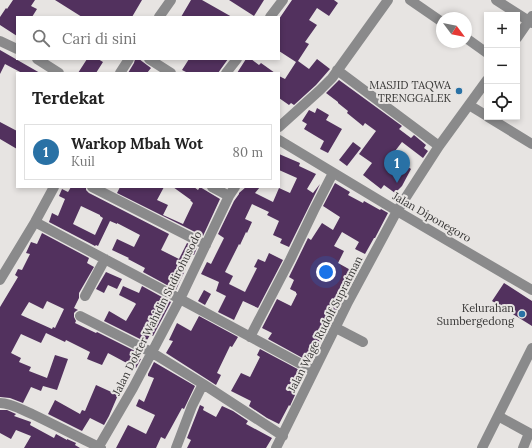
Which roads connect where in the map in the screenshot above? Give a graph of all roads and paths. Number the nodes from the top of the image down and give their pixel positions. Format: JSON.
{"nodes":[{"id":1,"x":171,"y":0,"type":"edge"},
{"id":2,"x":283,"y":0,"type":"edge"},
{"id":3,"x":388,"y":0,"type":"edge"},
{"id":4,"x":410,"y":0,"type":"edge"},
{"id":5,"x":496,"y":0,"type":"edge"},
{"id":6,"x":160,"y":16,"type":"edge"},
{"id":7,"x":271,"y":16,"type":"edge"},
{"id":8,"x":436,"y":18,"type":"edge"},
{"id":9,"x":531,"y":20,"type":"edge"},
{"id":10,"x":520,"y":34,"type":"edge"},
{"id":11,"x":0,"y":41,"type":"edge"},
{"id":12,"x":472,"y":42,"type":"edge"},
{"id":13,"x":16,"y":49,"type":"edge"},
{"id":14,"x":484,"y":51,"type":"edge"},
{"id":15,"x":39,"y":60,"type":"edge"},
{"id":16,"x":128,"y":60,"type":"edge"},
{"id":17,"x":151,"y":60,"type":"edge"},
{"id":18,"x":236,"y":60,"type":"edge"},
{"id":19,"x":57,"y":72,"type":"edge"},
{"id":20,"x":121,"y":72,"type":"edge"},
{"id":21,"x":169,"y":72,"type":"edge"},
{"id":22,"x":227,"y":72,"type":"edge"},
{"id":23,"x":340,"y":72,"type":"junction"},
{"id":24,"x":484,"y":84,"type":"edge"},
{"id":25,"x":469,"y":105,"type":"junction"},
{"id":26,"x":484,"y":115,"type":"edge"},
{"id":27,"x":492,"y":120,"type":"edge"},
{"id":28,"x":280,"y":126,"type":"edge"},
{"id":29,"x":280,"y":135,"type":"edge"},
{"id":30,"x":280,"y":141,"type":"edge"},
{"id":31,"x":532,"y":144,"type":"edge"},
{"id":32,"x":439,"y":146,"type":"junction"},
{"id":33,"x":333,"y":173,"type":"junction"},
{"id":34,"x":53,"y":188,"type":"edge"},
{"id":35,"x":94,"y":188,"type":"edge"},
{"id":36,"x":217,"y":188,"type":"edge"},
{"id":37,"x":232,"y":191,"type":"edge"},
{"id":38,"x":397,"y":211,"type":"junction"},
{"id":39,"x":35,"y":222,"type":"junction"},
{"id":40,"x":206,"y":245,"type":"junction"},
{"id":41,"x":105,"y":259,"type":"junction"},
{"id":42,"x":0,"y":280,"type":"edge"},
{"id":43,"x":532,"y":290,"type":"edge"},
{"id":44,"x":85,"y":296,"type":"dead end"},
{"id":45,"x":180,"y":299,"type":"junction"},
{"id":46,"x":80,"y":316,"type":"dead end"},
{"id":47,"x":336,"y":328,"type":"junction"},
{"id":48,"x":250,"y":337,"type":"junction"},
{"id":49,"x":363,"y":342,"type":"dead end"},
{"id":50,"x":532,"y":348,"type":"edge"},
{"id":51,"x":151,"y":352,"type":"junction"},
{"id":52,"x":314,"y":371,"type":"junction"},
{"id":53,"x":203,"y":384,"type":"junction"},
{"id":54,"x":0,"y":403,"type":"edge"},
{"id":55,"x":498,"y":416,"type":"junction"},
{"id":56,"x":531,"y":434,"type":"edge"},
{"id":57,"x":283,"y":436,"type":"junction"},
{"id":58,"x":99,"y":448,"type":"edge"},
{"id":59,"x":176,"y":448,"type":"edge"},
{"id":60,"x":276,"y":448,"type":"edge"},
{"id":61,"x":482,"y":448,"type":"edge"},
{"id":62,"x":523,"y":448,"type":"edge"}],
"edges":[{"from":1,"to":6,"type":"street"},
{"from":2,"to":7,"type":"street"},
{"from":3,"to":23,"type":"street"},
{"from":4,"to":8,"type":"street"},
{"from":5,"to":9,"type":"street"},
{"from":9,"to":10,"type":"street"},
{"from":11,"to":13,"type":"street"},
{"from":12,"to":14,"type":"street"},
{"from":15,"to":19,"type":"street"},
{"from":16,"to":20,"type":"street"},
{"from":17,"to":21,"type":"street"},
{"from":18,"to":22,"type":"street"},
{"from":23,"to":28,"type":"street"},
{"from":23,"to":29,"type":"street"},
{"from":23,"to":32,"type":"street"},
{"from":24,"to":25,"type":"street","name":"Jalan Wage Rudolf Supratman"},
{"from":25,"to":26,"type":"street"},
{"from":25,"to":32,"type":"street","name":"Jalan Wage Rudolf Supratman"},
{"from":27,"to":31,"type":"street"},
{"from":30,"to":33,"type":"street","name":"Jalan Diponegoro"},
{"from":32,"to":38,"type":"street","name":"Jalan Wage Rudolf Supratman"},
{"from":33,"to":38,"type":"street","name":"Jalan Diponegoro"},
{"from":33,"to":48,"type":"street"},
{"from":34,"to":39,"type":"street"},
{"from":35,"to":40,"type":"street"},
{"from":36,"to":37,"type":"street"},
{"from":37,"to":40,"type":"street","name":"Jalan Dokter Wahidin Sudirohusodo"},
{"from":38,"to":43,"type":"street","name":"Jalan Diponegoro"},
{"from":38,"to":47,"type":"street","name":"Jalan Wage Rudolf Supratman"},
{"from":39,"to":41,"type":"street"},
{"from":39,"to":42,"type":"street"},
{"from":40,"to":45,"type":"street","name":"Jalan Dokter Wahidin Sudirohusodo"},
{"from":41,"to":44,"type":"street"},
{"from":41,"to":45,"type":"street"},
{"from":45,"to":48,"type":"street"},
{"from":45,"to":51,"type":"street","name":"Jalan Dokter Wahidin Sudirohusodo"},
{"from":46,"to":51,"type":"street"},
{"from":47,"to":49,"type":"street"},
{"from":47,"to":52,"type":"street","name":"Jalan Wage Rudolf Supratman"},
{"from":48,"to":52,"type":"street"},
{"from":50,"to":55,"type":"street"},
{"from":51,"to":53,"type":"street"},
{"from":51,"to":58,"type":"street","name":"Jalan Dokter Wahidin Sudirohusodo"},
{"from":52,"to":57,"type":"street","name":"Jalan Wage Rudolf Supratman"},
{"from":53,"to":57,"type":"street"},
{"from":53,"to":59,"type":"street"},
{"from":54,"to":58,"type":"street"},
{"from":55,"to":56,"type":"street"},
{"from":55,"to":61,"type":"street"},
{"from":56,"to":62,"type":"street"},
{"from":57,"to":60,"type":"street","name":"Jalan Wage Rudolf Supratman"}]}
